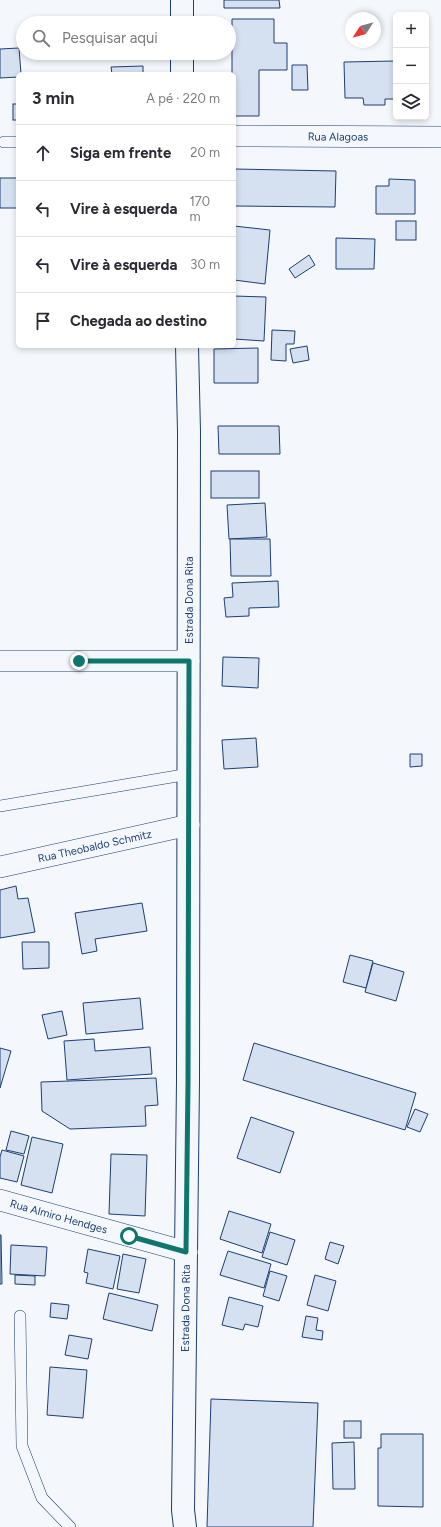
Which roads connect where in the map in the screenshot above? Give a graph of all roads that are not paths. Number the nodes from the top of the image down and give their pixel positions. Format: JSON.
{"nodes":[{"id":1,"x":182,"y":0,"type":"edge"},
{"id":2,"x":182,"y":16,"type":"edge"},
{"id":3,"x":182,"y":60,"type":"edge"},
{"id":4,"x":182,"y":72,"type":"edge"},
{"id":5,"x":236,"y":136,"type":"edge"},
{"id":6,"x":441,"y":137,"type":"edge"},
{"id":7,"x":4,"y":142,"type":"dead end"},
{"id":8,"x":16,"y":142,"type":"edge"},
{"id":9,"x":187,"y":348,"type":"edge"},
{"id":10,"x":0,"y":661,"type":"edge"},
{"id":11,"x":189,"y":661,"type":"junction"},
{"id":12,"x":189,"y":774,"type":"junction"},
{"id":13,"x":0,"y":806,"type":"edge"},
{"id":14,"x":189,"y":825,"type":"junction"},
{"id":15,"x":0,"y":867,"type":"edge"},
{"id":16,"x":0,"y":1200,"type":"edge"},
{"id":17,"x":186,"y":1252,"type":"junction"},
{"id":18,"x":20,"y":1316,"type":"dead end"},
{"id":19,"x":70,"y":1527,"type":"edge"},
{"id":20,"x":185,"y":1527,"type":"edge"}],
"edges":[{"from":1,"to":2,"type":"main road"},
{"from":3,"to":4,"type":"main road"},
{"from":5,"to":6,"type":"street","name":"Rua Alagoas"},
{"from":7,"to":8,"type":"lane"},
{"from":9,"to":11,"type":"main road","name":"Estrada Dona Rita"},
{"from":10,"to":11,"type":"street"},
{"from":11,"to":12,"type":"main road","name":"Estrada Dona Rita"},
{"from":12,"to":13,"type":"lane"},
{"from":12,"to":14,"type":"main road","name":"Estrada Dona Rita"},
{"from":14,"to":15,"type":"street","name":"Rua Theobaldo Schmitz"},
{"from":14,"to":17,"type":"main road","name":"Estrada Dona Rita"},
{"from":16,"to":17,"type":"street","name":"Rua Almiro Hendges"},
{"from":17,"to":20,"type":"main road","name":"Estrada Dona Rita"},
{"from":18,"to":19,"type":"lane"}]}
